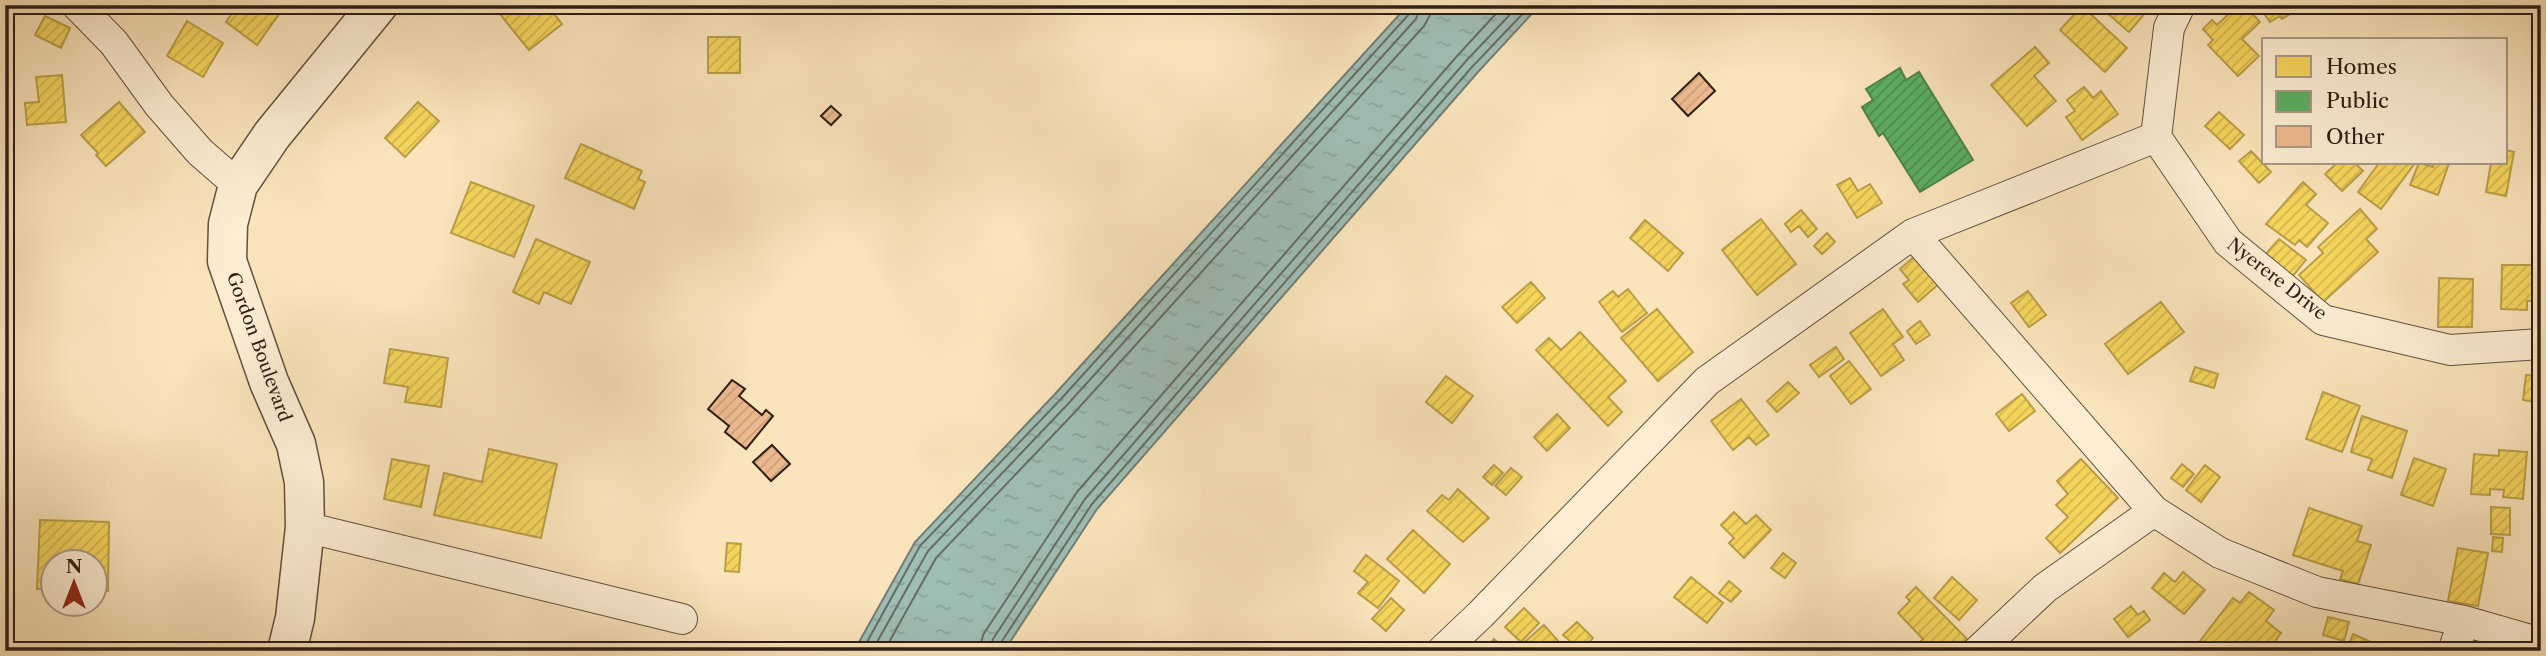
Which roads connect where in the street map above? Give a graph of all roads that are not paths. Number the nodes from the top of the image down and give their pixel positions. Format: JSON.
{"nodes":[{"id":1,"x":77,"y":5,"type":"edge"},
{"id":2,"x":378,"y":5,"type":"edge"},
{"id":3,"x":2180,"y":5,"type":"edge"},
{"id":4,"x":2156,"y":137,"type":"junction"},
{"id":5,"x":238,"y":185,"type":"junction"},
{"id":6,"x":1913,"y":234,"type":"junction"},
{"id":7,"x":2541,"y":344,"type":"edge"},
{"id":8,"x":2154,"y":511,"type":"junction"},
{"id":9,"x":305,"y":527,"type":"junction"},
{"id":10,"x":682,"y":619,"type":"dead end"},
{"id":11,"x":2464,"y":621,"type":"junction"},
{"id":12,"x":2541,"y":643,"type":"edge"},
{"id":13,"x":1983,"y":649,"type":"edge"},
{"id":14,"x":287,"y":651,"type":"edge"},
{"id":15,"x":1442,"y":651,"type":"edge"},
{"id":16,"x":2453,"y":651,"type":"edge"}],
"edges":[{"from":1,"to":5,"type":"street"},
{"from":2,"to":5,"type":"street","name":"Gordon Boulevard"},
{"from":3,"to":4,"type":"street"},
{"from":4,"to":6,"type":"street"},
{"from":4,"to":7,"type":"street","name":"Nyerere Drive"},
{"from":5,"to":9,"type":"street","name":"Gordon Boulevard"},
{"from":6,"to":8,"type":"street"},
{"from":6,"to":15,"type":"street"},
{"from":8,"to":11,"type":"street"},
{"from":8,"to":13,"type":"street"},
{"from":9,"to":10,"type":"street"},
{"from":9,"to":14,"type":"street","name":"Gordon Boulevard"},
{"from":11,"to":12,"type":"street"},
{"from":11,"to":16,"type":"street"}]}
